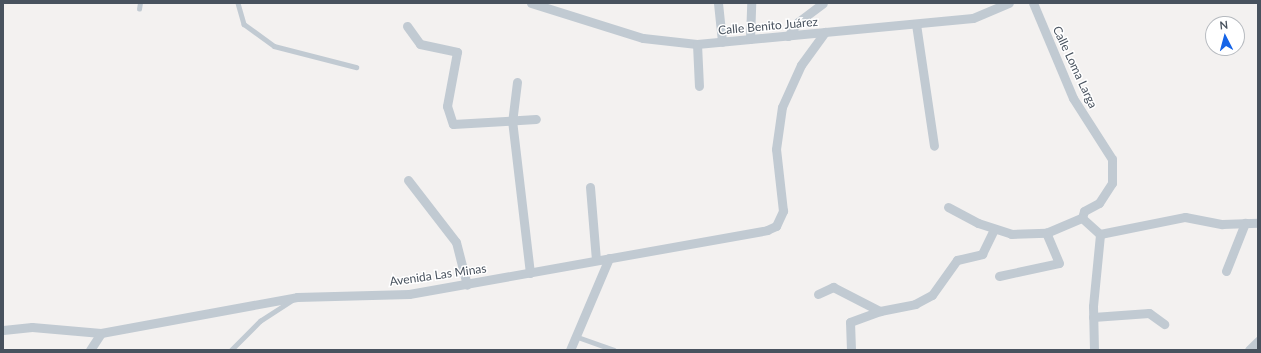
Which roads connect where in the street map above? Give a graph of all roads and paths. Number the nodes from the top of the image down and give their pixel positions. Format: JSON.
{"nodes":[{"id":1,"x":140,"y":3,"type":"edge"},
{"id":2,"x":238,"y":3,"type":"edge"},
{"id":3,"x":531,"y":3,"type":"edge"},
{"id":4,"x":718,"y":3,"type":"edge"},
{"id":5,"x":750,"y":3,"type":"edge"},
{"id":6,"x":822,"y":3,"type":"edge"},
{"id":7,"x":1009,"y":3,"type":"edge"},
{"id":8,"x":1033,"y":3,"type":"edge"},
{"id":9,"x":139,"y":9,"type":"dead end"},
{"id":10,"x":916,"y":24,"type":"junction"},
{"id":11,"x":407,"y":26,"type":"dead end"},
{"id":12,"x":826,"y":32,"type":"junction"},
{"id":13,"x":788,"y":36,"type":"junction"},
{"id":14,"x":750,"y":39,"type":"junction"},
{"id":15,"x":722,"y":42,"type":"junction"},
{"id":16,"x":697,"y":44,"type":"junction"},
{"id":17,"x":356,"y":67,"type":"dead end"},
{"id":18,"x":516,"y":82,"type":"dead end"},
{"id":19,"x":699,"y":86,"type":"dead end"},
{"id":20,"x":536,"y":119,"type":"dead end"},
{"id":21,"x":512,"y":120,"type":"junction"},
{"id":22,"x":934,"y":146,"type":"dead end"},
{"id":23,"x":408,"y":180,"type":"dead end"},
{"id":24,"x":590,"y":187,"type":"dead end"},
{"id":25,"x":948,"y":207,"type":"dead end"},
{"id":26,"x":1082,"y":218,"type":"junction"},
{"id":27,"x":1245,"y":223,"type":"junction"},
{"id":28,"x":1258,"y":223,"type":"edge"},
{"id":29,"x":994,"y":229,"type":"junction"},
{"id":30,"x":1046,"y":233,"type":"junction"},
{"id":31,"x":1100,"y":234,"type":"junction"},
{"id":32,"x":609,"y":258,"type":"junction"},
{"id":33,"x":596,"y":260,"type":"junction"},
{"id":34,"x":1226,"y":271,"type":"dead end"},
{"id":35,"x":530,"y":273,"type":"junction"},
{"id":36,"x":999,"y":276,"type":"dead end"},
{"id":37,"x":467,"y":285,"type":"junction"},
{"id":38,"x":818,"y":294,"type":"dead end"},
{"id":39,"x":297,"y":297,"type":"junction"},
{"id":40,"x":880,"y":311,"type":"junction"},
{"id":41,"x":1093,"y":318,"type":"junction"},
{"id":42,"x":1164,"y":324,"type":"dead end"},
{"id":43,"x":3,"y":330,"type":"edge"},
{"id":44,"x":101,"y":333,"type":"junction"},
{"id":45,"x":575,"y":336,"type":"junction"},
{"id":46,"x":1258,"y":341,"type":"edge"},
{"id":47,"x":90,"y":350,"type":"edge"},
{"id":48,"x":230,"y":350,"type":"edge"},
{"id":49,"x":570,"y":350,"type":"edge"},
{"id":50,"x":614,"y":350,"type":"edge"},
{"id":51,"x":851,"y":350,"type":"edge"},
{"id":52,"x":1094,"y":350,"type":"edge"},
{"id":53,"x":1249,"y":350,"type":"edge"}],
"edges":[{"from":1,"to":9,"type":"lane"},
{"from":2,"to":17,"type":"lane"},
{"from":3,"to":16,"type":"street","name":"Calle Benito Juárez"},
{"from":4,"to":15,"type":"street"},
{"from":5,"to":14,"type":"street"},
{"from":6,"to":13,"type":"street"},
{"from":7,"to":10,"type":"street","name":"Calle Benito Juárez"},
{"from":8,"to":26,"type":"street","name":"Calle Loma Larga"},
{"from":10,"to":12,"type":"street","name":"Calle Benito Juárez"},
{"from":10,"to":22,"type":"street"},
{"from":11,"to":21,"type":"street"},
{"from":12,"to":13,"type":"street","name":"Calle Benito Juárez"},
{"from":12,"to":32,"type":"street","name":"Avenida Las Minas"},
{"from":13,"to":14,"type":"street","name":"Calle Benito Juárez"},
{"from":14,"to":15,"type":"street","name":"Calle Benito Juárez"},
{"from":15,"to":16,"type":"street","name":"Calle Benito Juárez"},
{"from":16,"to":19,"type":"street"},
{"from":18,"to":21,"type":"street"},
{"from":20,"to":21,"type":"street"},
{"from":21,"to":35,"type":"street"},
{"from":23,"to":37,"type":"street"},
{"from":24,"to":33,"type":"street"},
{"from":25,"to":29,"type":"street"},
{"from":26,"to":30,"type":"street"},
{"from":26,"to":31,"type":"street"},
{"from":27,"to":28,"type":"street"},
{"from":27,"to":31,"type":"street"},
{"from":27,"to":34,"type":"street"},
{"from":29,"to":30,"type":"street"},
{"from":29,"to":40,"type":"street"},
{"from":30,"to":36,"type":"street"},
{"from":31,"to":41,"type":"street"},
{"from":32,"to":33,"type":"street","name":"Avenida Las Minas"},
{"from":32,"to":45,"type":"street"},
{"from":33,"to":35,"type":"street","name":"Avenida Las Minas"},
{"from":35,"to":37,"type":"street","name":"Avenida Las Minas"},
{"from":37,"to":39,"type":"street","name":"Avenida Las Minas"},
{"from":38,"to":40,"type":"street"},
{"from":39,"to":44,"type":"street","name":"Avenida Las Minas"},
{"from":39,"to":48,"type":"lane"},
{"from":40,"to":51,"type":"street"},
{"from":41,"to":42,"type":"street"},
{"from":41,"to":52,"type":"street"},
{"from":43,"to":44,"type":"street","name":"Avenida Las Minas"},
{"from":44,"to":47,"type":"street"},
{"from":45,"to":49,"type":"street"},
{"from":45,"to":50,"type":"lane"},
{"from":46,"to":53,"type":"street"}]}
